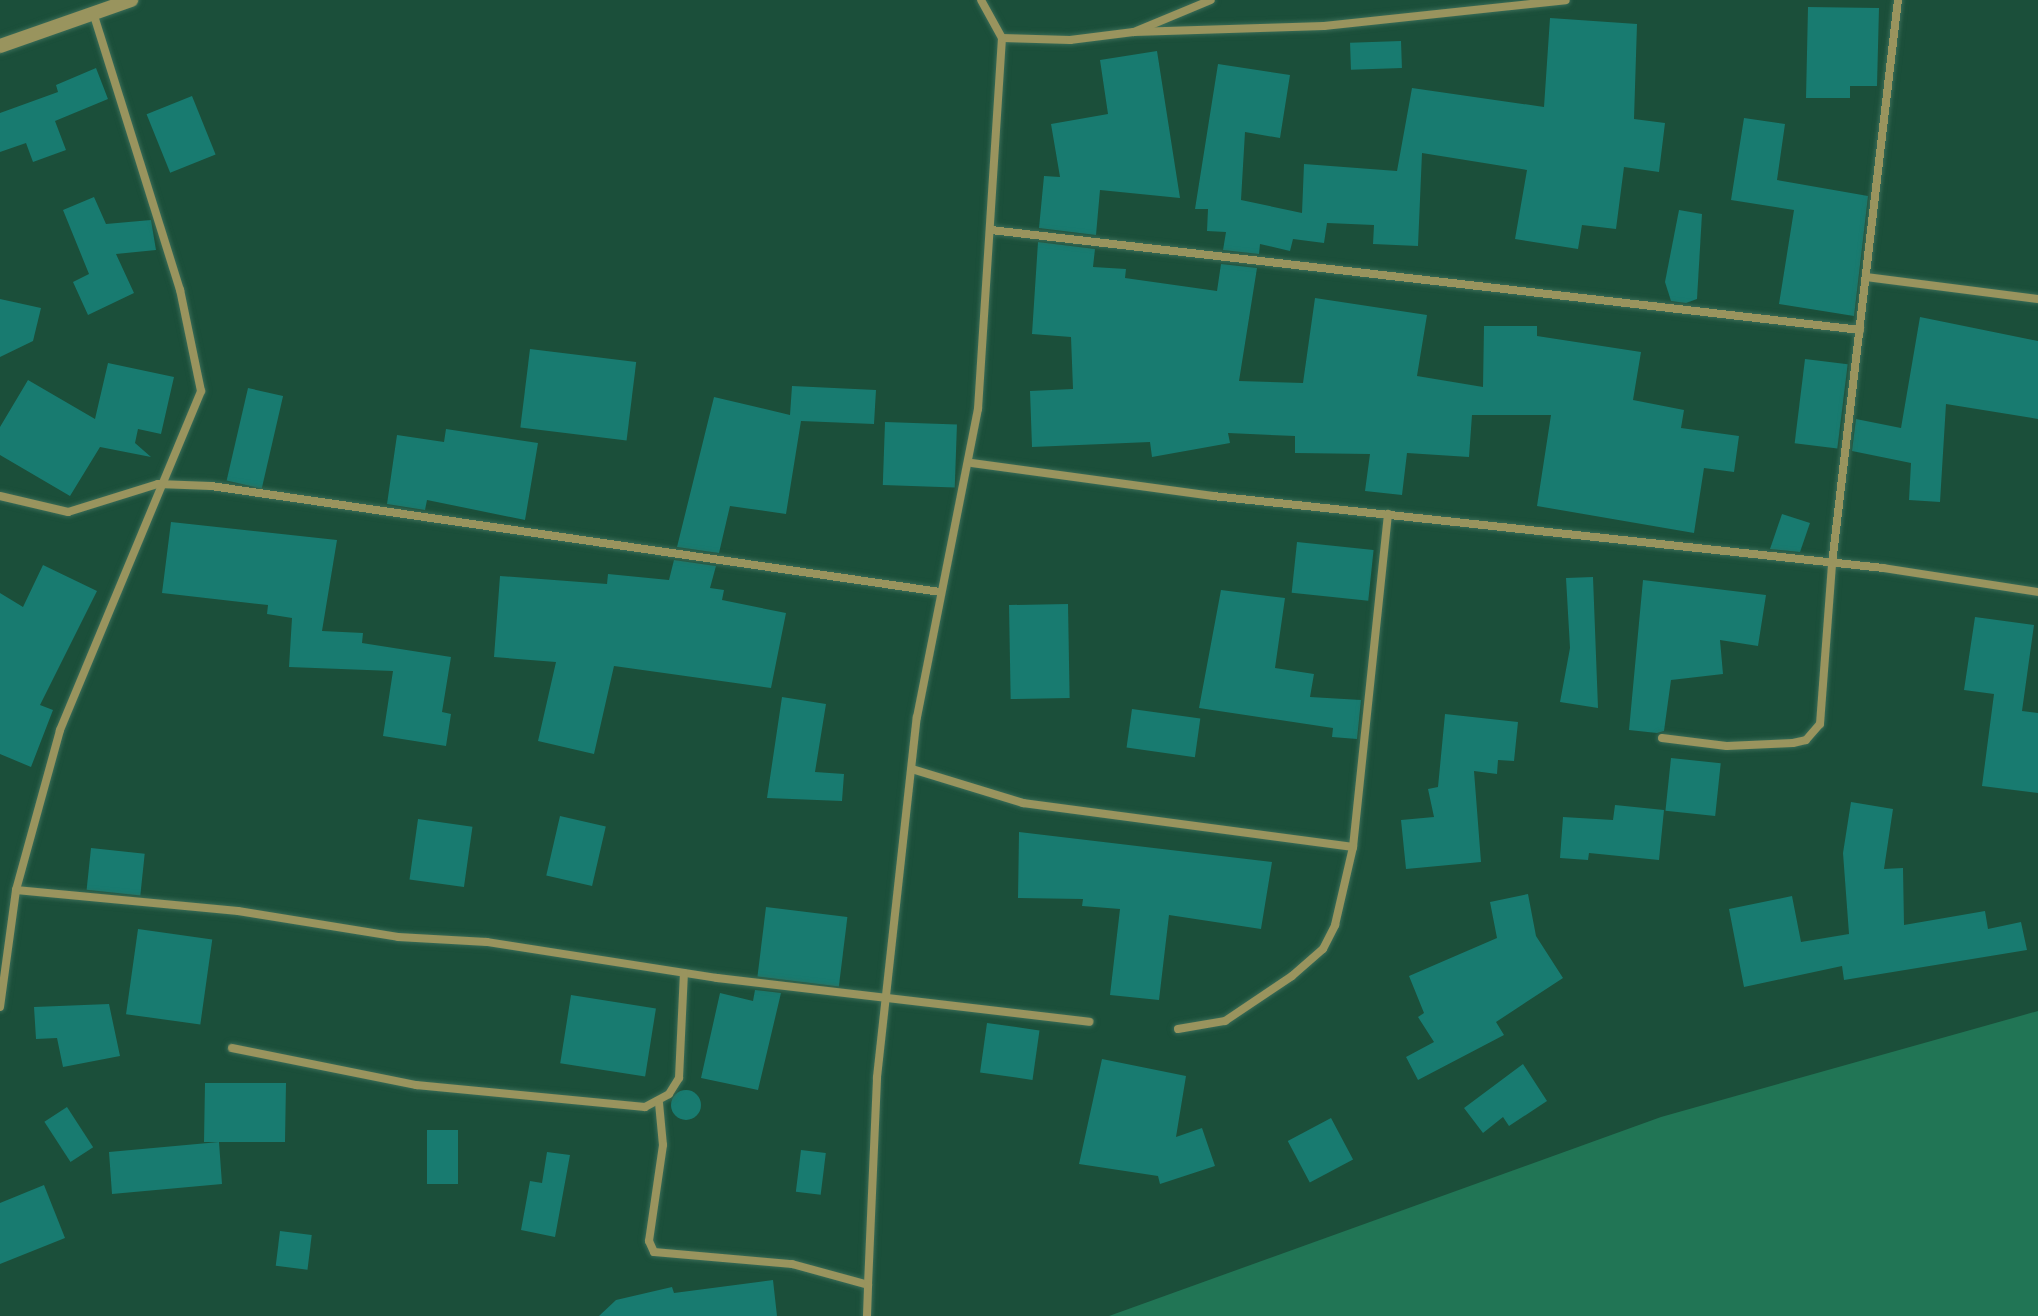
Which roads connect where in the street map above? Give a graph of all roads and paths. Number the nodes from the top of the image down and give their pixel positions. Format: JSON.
{"nodes":[{"id":1,"x":131,"y":0,"type":"edge"},
{"id":2,"x":981,"y":0,"type":"edge"},
{"id":3,"x":1211,"y":0,"type":"edge"},
{"id":4,"x":1566,"y":0,"type":"edge"},
{"id":5,"x":1898,"y":0,"type":"edge"},
{"id":6,"x":93,"y":13,"type":"junction"},
{"id":7,"x":1134,"y":32,"type":"junction"},
{"id":8,"x":1002,"y":38,"type":"junction"},
{"id":9,"x":0,"y":46,"type":"edge"},
{"id":10,"x":991,"y":230,"type":"junction"},
{"id":11,"x":1866,"y":277,"type":"junction"},
{"id":12,"x":2038,"y":299,"type":"edge"},
{"id":13,"x":1860,"y":330,"type":"junction"},
{"id":14,"x":972,"y":463,"type":"junction"},
{"id":15,"x":158,"y":484,"type":"junction"},
{"id":16,"x":0,"y":496,"type":"edge"},
{"id":17,"x":1388,"y":514,"type":"junction"},
{"id":18,"x":1832,"y":564,"type":"junction"},
{"id":19,"x":940,"y":592,"type":"junction"},
{"id":20,"x":2038,"y":592,"type":"edge"},
{"id":21,"x":1662,"y":738,"type":"dead end"},
{"id":22,"x":912,"y":769,"type":"junction"},
{"id":23,"x":1353,"y":847,"type":"junction"},
{"id":24,"x":16,"y":890,"type":"junction"},
{"id":25,"x":684,"y":973,"type":"junction"},
{"id":26,"x":885,"y":999,"type":"junction"},
{"id":27,"x":0,"y":1007,"type":"edge"},
{"id":28,"x":1089,"y":1022,"type":"dead end"},
{"id":29,"x":1178,"y":1029,"type":"dead end"},
{"id":30,"x":232,"y":1048,"type":"dead end"},
{"id":31,"x":659,"y":1103,"type":"junction"},
{"id":32,"x":868,"y":1285,"type":"junction"},
{"id":33,"x":867,"y":1316,"type":"edge"}],
"edges":[{"from":1,"to":6,"type":"street"},
{"from":2,"to":8,"type":"street"},
{"from":3,"to":7,"type":"street"},
{"from":4,"to":7,"type":"street"},
{"from":5,"to":11,"type":"street"},
{"from":6,"to":9,"type":"street"},
{"from":6,"to":15,"type":"street"},
{"from":7,"to":8,"type":"street"},
{"from":8,"to":10,"type":"street"},
{"from":10,"to":13,"type":"street"},
{"from":10,"to":14,"type":"street"},
{"from":11,"to":12,"type":"street"},
{"from":11,"to":13,"type":"street"},
{"from":13,"to":18,"type":"street"},
{"from":14,"to":17,"type":"street"},
{"from":14,"to":19,"type":"street"},
{"from":15,"to":16,"type":"street"},
{"from":15,"to":19,"type":"street"},
{"from":15,"to":24,"type":"street"},
{"from":17,"to":18,"type":"street"},
{"from":17,"to":23,"type":"street"},
{"from":18,"to":20,"type":"street"},
{"from":18,"to":21,"type":"street"},
{"from":19,"to":22,"type":"street"},
{"from":22,"to":23,"type":"street"},
{"from":22,"to":26,"type":"street"},
{"from":23,"to":29,"type":"street"},
{"from":24,"to":25,"type":"street"},
{"from":24,"to":27,"type":"street"},
{"from":25,"to":26,"type":"street"},
{"from":25,"to":31,"type":"street"},
{"from":26,"to":28,"type":"street"},
{"from":26,"to":32,"type":"street"},
{"from":30,"to":31,"type":"street"},
{"from":31,"to":32,"type":"street"},
{"from":32,"to":33,"type":"street"}]}
